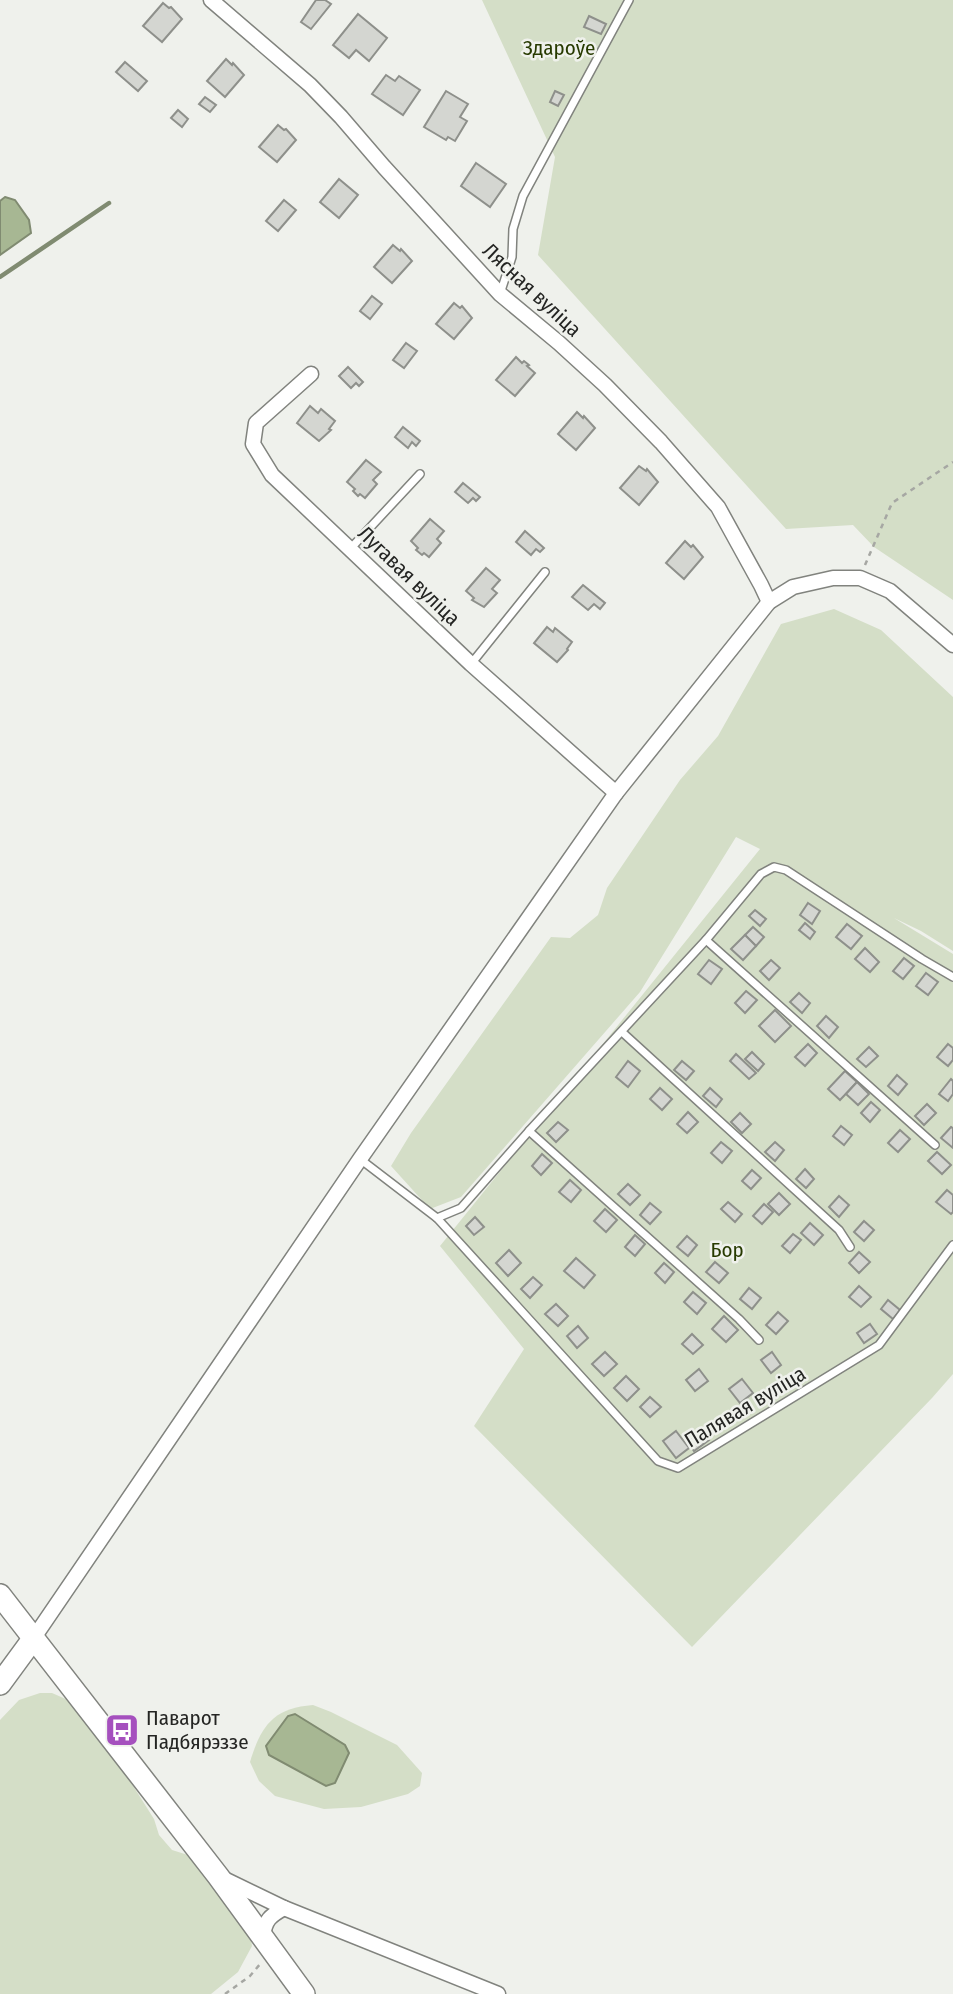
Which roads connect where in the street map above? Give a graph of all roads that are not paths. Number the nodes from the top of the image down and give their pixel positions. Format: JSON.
{"nodes":[{"id":1,"x":211,"y":0,"type":"edge"},
{"id":2,"x":629,"y":0,"type":"edge"},
{"id":3,"x":500,"y":294,"type":"junction"},
{"id":4,"x":311,"y":374,"type":"dead end"},
{"id":5,"x":420,"y":474,"type":"dead end"},
{"id":6,"x":351,"y":548,"type":"junction"},
{"id":7,"x":545,"y":572,"type":"dead end"},
{"id":8,"x":769,"y":602,"type":"junction"},
{"id":9,"x":953,"y":645,"type":"edge"},
{"id":10,"x":471,"y":664,"type":"junction"},
{"id":11,"x":616,"y":793,"type":"junction"},
{"id":12,"x":706,"y":940,"type":"junction"},
{"id":13,"x":953,"y":978,"type":"edge"},
{"id":14,"x":622,"y":1032,"type":"junction"},
{"id":15,"x":529,"y":1131,"type":"junction"},
{"id":16,"x":935,"y":1145,"type":"dead end"},
{"id":17,"x":360,"y":1159,"type":"junction"},
{"id":18,"x":437,"y":1218,"type":"junction"},
{"id":19,"x":953,"y":1245,"type":"edge"},
{"id":20,"x":850,"y":1247,"type":"dead end"},
{"id":21,"x":759,"y":1340,"type":"dead end"},
{"id":22,"x":0,"y":1595,"type":"edge"},
{"id":23,"x":33,"y":1639,"type":"junction"},
{"id":24,"x":0,"y":1684,"type":"edge"},
{"id":25,"x":218,"y":1876,"type":"junction"},
{"id":26,"x":284,"y":1908,"type":"junction"},
{"id":27,"x":268,"y":1943,"type":"junction"},
{"id":28,"x":304,"y":1994,"type":"edge"},
{"id":29,"x":498,"y":1994,"type":"edge"}],
"edges":[{"from":1,"to":3,"type":"street","name":"Лясная вуліца"},
{"from":2,"to":3,"type":"lane"},
{"from":3,"to":8,"type":"street","name":"Лясная вуліца"},
{"from":4,"to":6,"type":"street","name":"Лугавая вуліца"},
{"from":5,"to":6,"type":"lane"},
{"from":6,"to":10,"type":"street","name":"Лугавая вуліца"},
{"from":7,"to":10,"type":"lane"},
{"from":8,"to":9,"type":"street"},
{"from":8,"to":11,"type":"street"},
{"from":10,"to":11,"type":"street","name":"Лугавая вуліца"},
{"from":11,"to":17,"type":"street"},
{"from":12,"to":13,"type":"lane"},
{"from":12,"to":14,"type":"lane"},
{"from":12,"to":16,"type":"lane"},
{"from":14,"to":15,"type":"lane"},
{"from":14,"to":20,"type":"lane"},
{"from":15,"to":18,"type":"lane"},
{"from":15,"to":21,"type":"lane"},
{"from":17,"to":18,"type":"lane"},
{"from":17,"to":23,"type":"street"},
{"from":18,"to":19,"type":"lane","name":"Палявая вуліца"},
{"from":22,"to":23,"type":"street"},
{"from":23,"to":24,"type":"street"},
{"from":23,"to":25,"type":"street"},
{"from":25,"to":26,"type":"street"},
{"from":25,"to":27,"type":"street"},
{"from":26,"to":27,"type":"street"},
{"from":26,"to":29,"type":"street"},
{"from":27,"to":28,"type":"street"}]}
